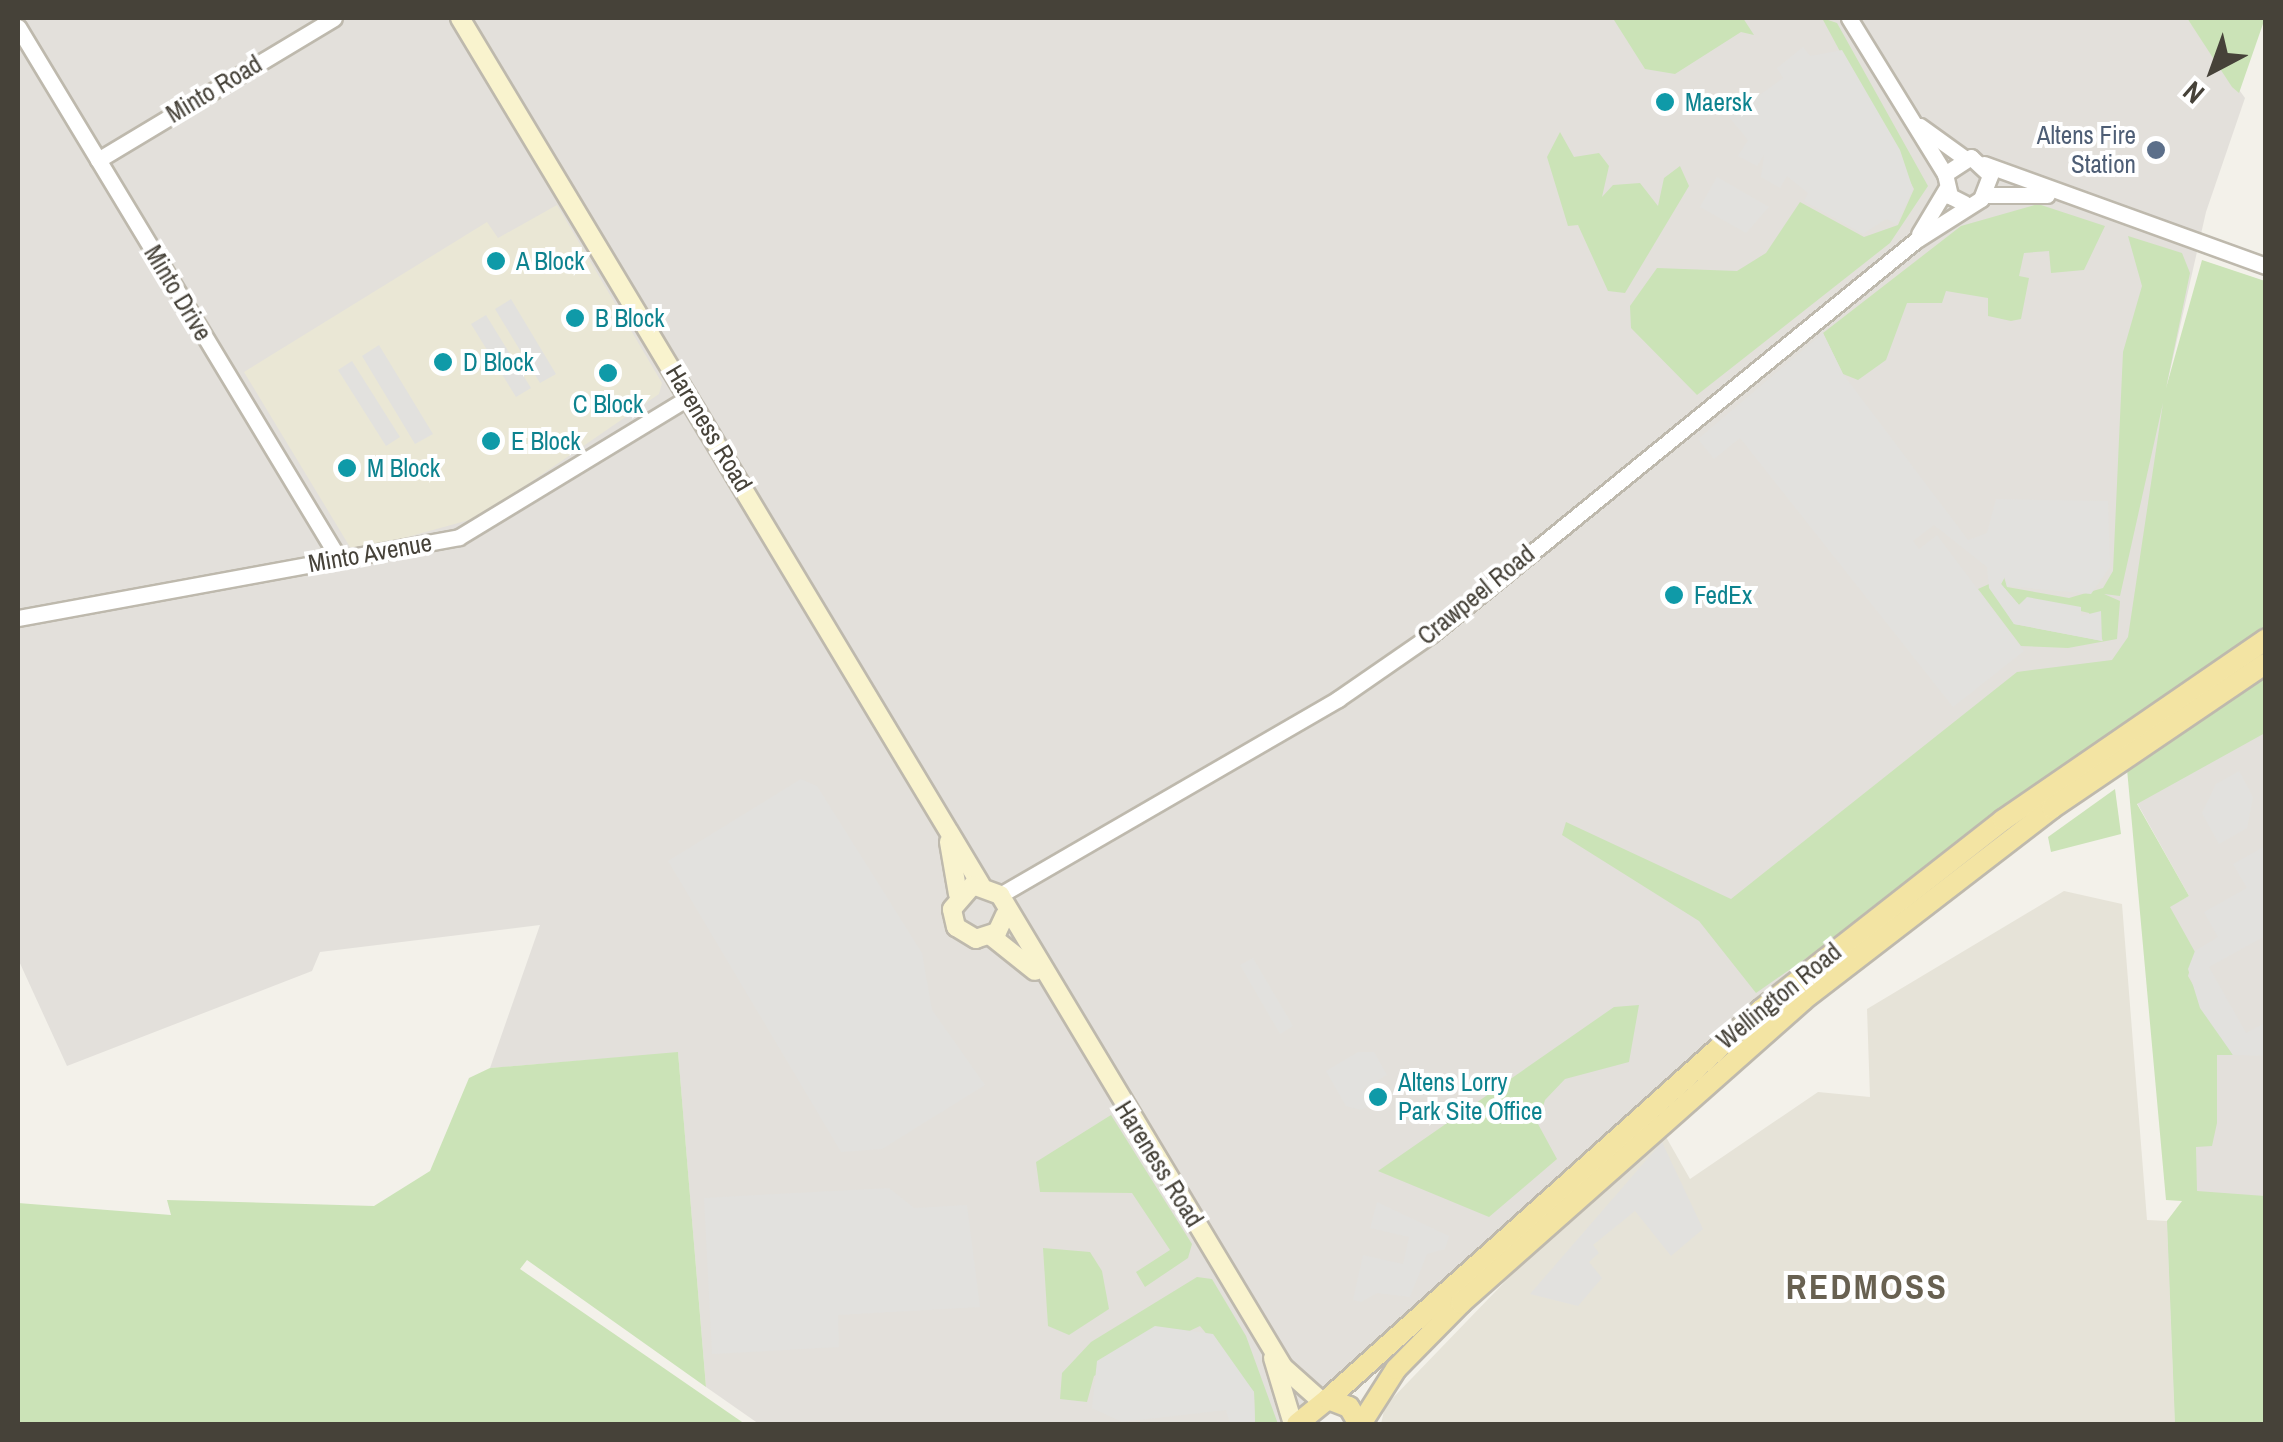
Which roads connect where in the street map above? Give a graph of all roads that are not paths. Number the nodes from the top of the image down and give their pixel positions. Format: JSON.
{"nodes":[{"id":1,"x":332,"y":18,"type":"edge"},
{"id":2,"x":1849,"y":18,"type":"edge"},
{"id":3,"x":459,"y":21,"type":"edge"},
{"id":4,"x":18,"y":27,"type":"edge"},
{"id":5,"x":1917,"y":124,"type":"junction"},
{"id":6,"x":1963,"y":157,"type":"junction"},
{"id":7,"x":98,"y":160,"type":"junction"},
{"id":8,"x":1984,"y":164,"type":"junction"},
{"id":9,"x":1945,"y":182,"type":"junction"},
{"id":10,"x":1986,"y":195,"type":"junction"},
{"id":11,"x":2056,"y":195,"type":"junction"},
{"id":12,"x":1964,"y":203,"type":"junction"},
{"id":13,"x":1915,"y":242,"type":"junction"},
{"id":14,"x":2266,"y":266,"type":"edge"},
{"id":15,"x":688,"y":397,"type":"junction"},
{"id":16,"x":339,"y":559,"type":"junction"},
{"id":17,"x":18,"y":618,"type":"edge"},
{"id":18,"x":2266,"y":638,"type":"edge"},
{"id":19,"x":2266,"y":663,"type":"edge"},
{"id":20,"x":948,"y":832,"type":"junction"},
{"id":21,"x":981,"y":885,"type":"junction"},
{"id":22,"x":958,"y":894,"type":"junction"},
{"id":23,"x":1000,"y":895,"type":"junction"},
{"id":24,"x":1005,"y":916,"type":"junction"},
{"id":25,"x":992,"y":936,"type":"junction"},
{"id":26,"x":1047,"y":980,"type":"junction"},
{"id":27,"x":1271,"y":1348,"type":"junction"},
{"id":28,"x":1324,"y":1400,"type":"junction"},
{"id":29,"x":1295,"y":1424,"type":"edge"},
{"id":30,"x":1360,"y":1424,"type":"edge"}],
"edges":[{"from":1,"to":7,"type":"street","name":"Minto Road"},
{"from":2,"to":5,"type":"street"},
{"from":3,"to":15,"type":"main road","name":"Hareness Road"},
{"from":4,"to":7,"type":"street","name":"Minto Drive"},
{"from":5,"to":6,"type":"street"},
{"from":5,"to":9,"type":"street"},
{"from":6,"to":8,"type":"street"},
{"from":6,"to":9,"type":"street","name":"Crawpeel Road"},
{"from":7,"to":16,"type":"street","name":"Minto Drive"},
{"from":8,"to":10,"type":"street"},
{"from":8,"to":11,"type":"street"},
{"from":9,"to":12,"type":"street"},
{"from":9,"to":13,"type":"street","name":"Crawpeel Road"},
{"from":10,"to":11,"type":"street","name":"Crawpeel Road"},
{"from":10,"to":12,"type":"street","name":"Crawpeel Road"},
{"from":11,"to":14,"type":"street"},
{"from":12,"to":13,"type":"street","name":"Crawpeel Road"},
{"from":13,"to":23,"type":"street","name":"Crawpeel Road"},
{"from":15,"to":16,"type":"street","name":"Minto Avenue"},
{"from":15,"to":20,"type":"main road","name":"Hareness Road"},
{"from":16,"to":17,"type":"street","name":"Minto Avenue"},
{"from":18,"to":28,"type":"main road","name":"Wellington Road"},
{"from":19,"to":30,"type":"main road","name":"Wellington Road"},
{"from":20,"to":21,"type":"main road","name":"Hareness Road"},
{"from":20,"to":22,"type":"main road","name":"Hareness Road"},
{"from":21,"to":22,"type":"main road"},
{"from":21,"to":23,"type":"main road"},
{"from":22,"to":25,"type":"main road"},
{"from":23,"to":24,"type":"main road"},
{"from":24,"to":25,"type":"main road"},
{"from":24,"to":26,"type":"main road","name":"Hareness Road"},
{"from":25,"to":26,"type":"main road","name":"Hareness Road"},
{"from":26,"to":27,"type":"main road","name":"Hareness Road"},
{"from":27,"to":28,"type":"main road","name":"Hareness Road"},
{"from":27,"to":29,"type":"main road","name":"Hareness Road"},
{"from":28,"to":29,"type":"main road","name":"Wellington Road"},
{"from":28,"to":30,"type":"main road"}]}
